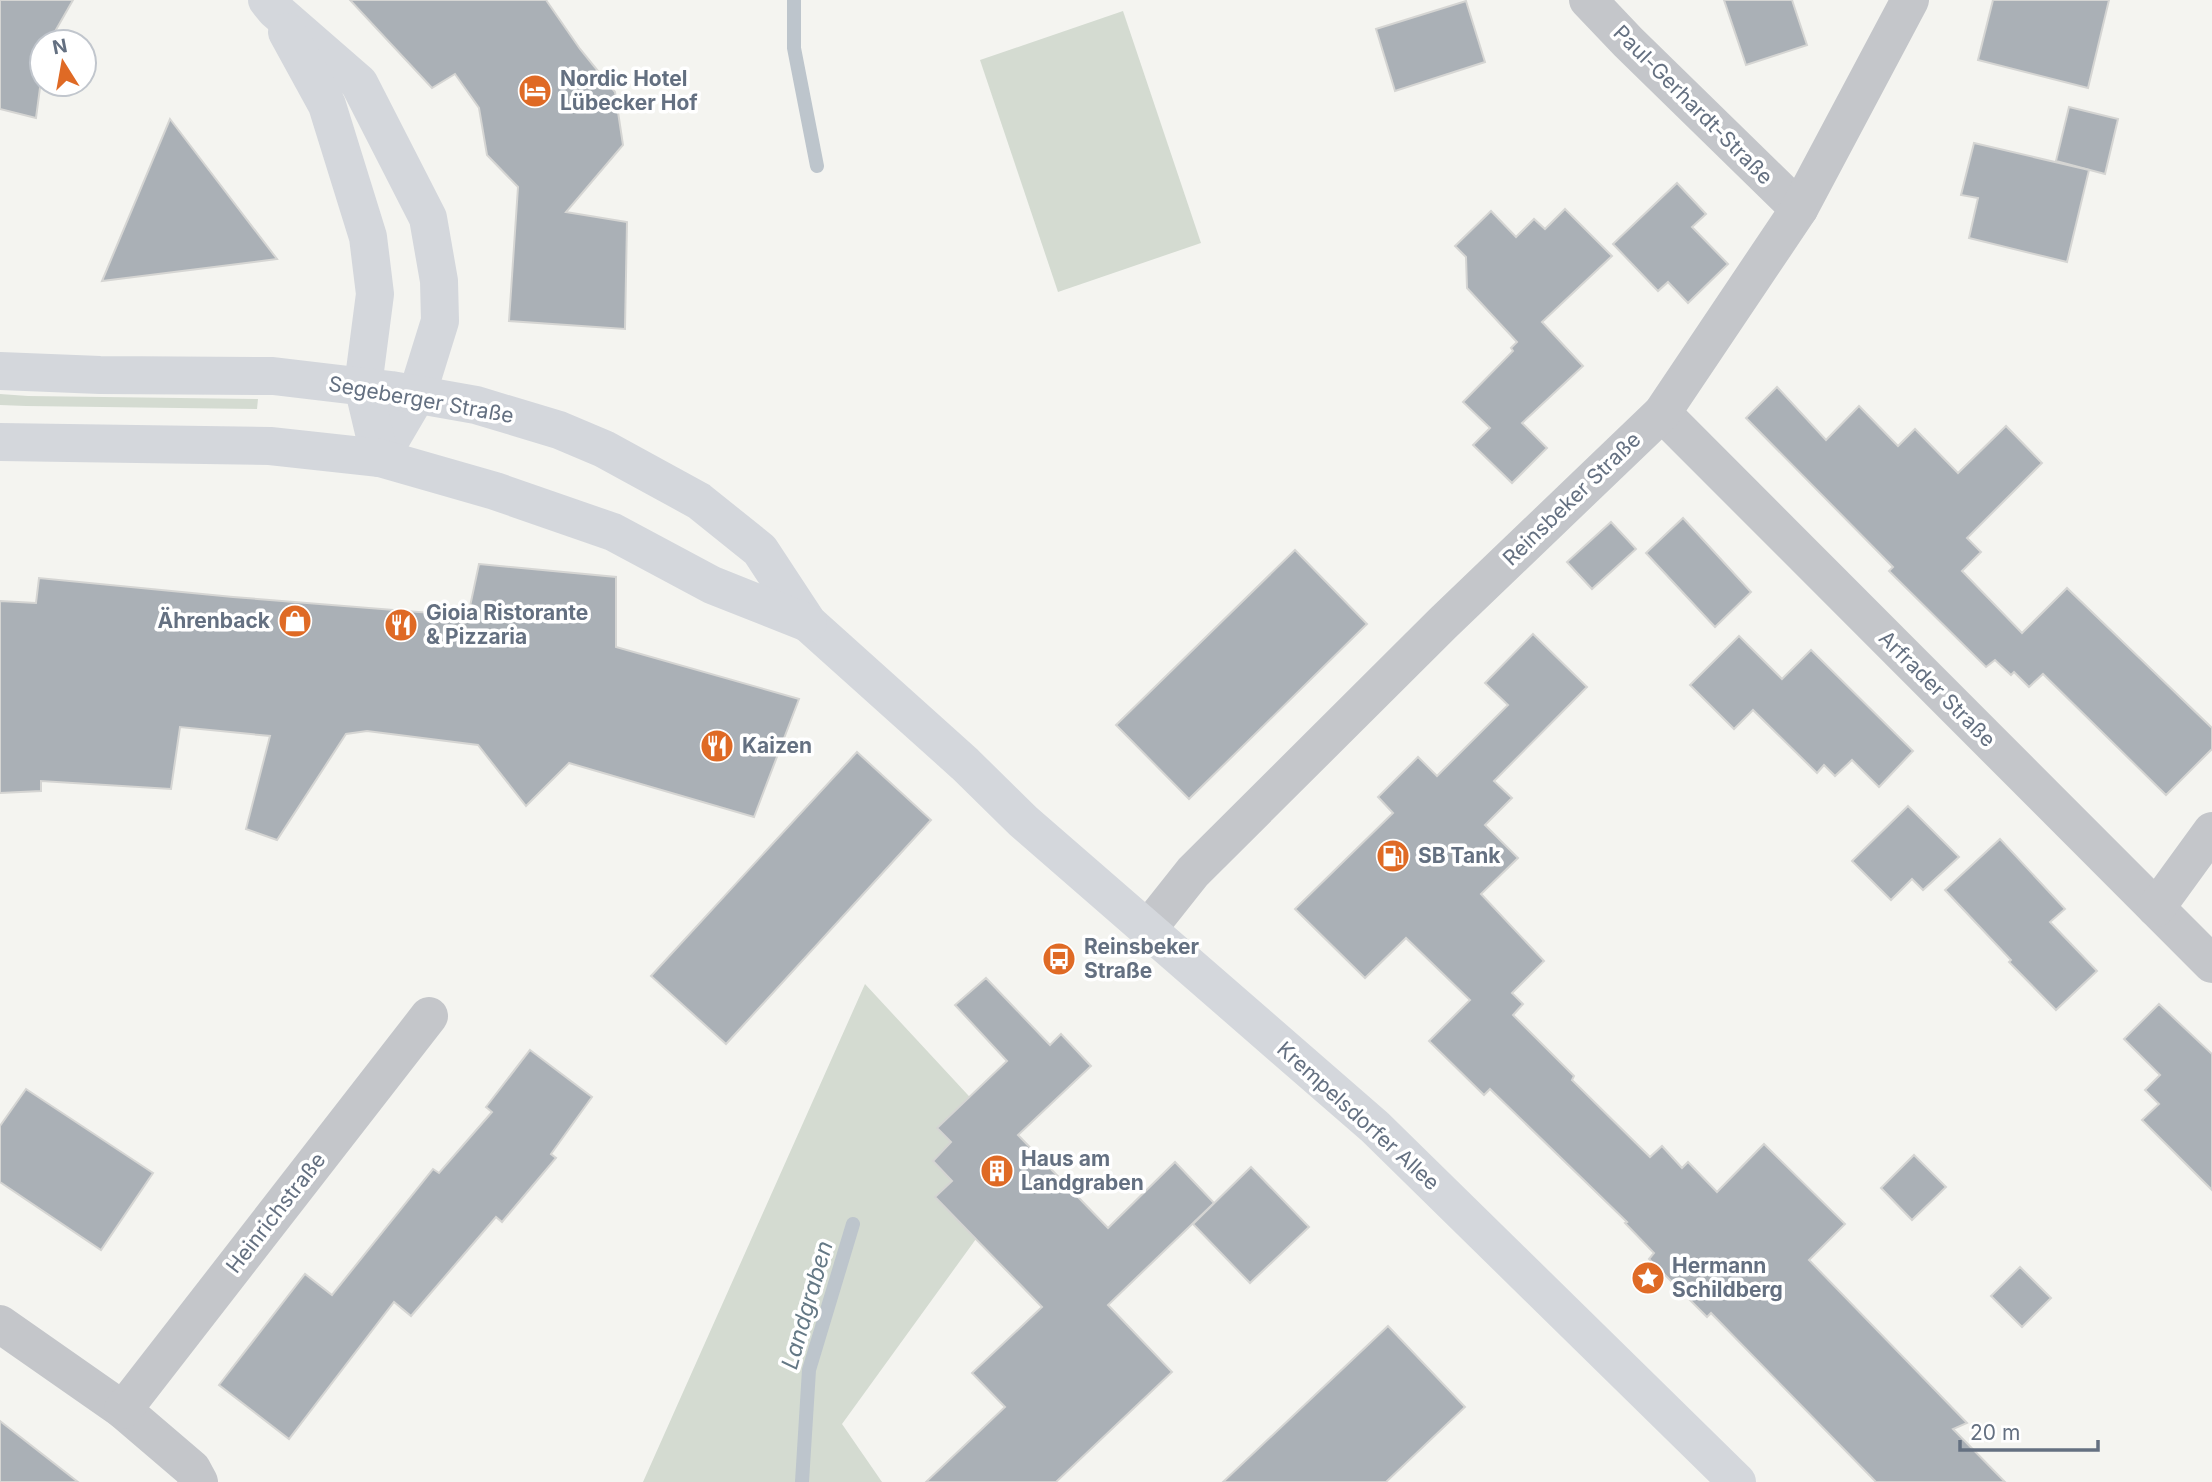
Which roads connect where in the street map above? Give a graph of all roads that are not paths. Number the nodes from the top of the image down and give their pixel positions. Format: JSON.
{"nodes":[{"id":1,"x":1588,"y":0,"type":"edge"},
{"id":2,"x":1910,"y":0,"type":"edge"},
{"id":3,"x":271,"y":5,"type":"edge"},
{"id":4,"x":1799,"y":209,"type":"junction"},
{"id":5,"x":0,"y":371,"type":"edge"},
{"id":6,"x":363,"y":386,"type":"junction"},
{"id":7,"x":417,"y":395,"type":"junction"},
{"id":8,"x":1662,"y":413,"type":"junction"},
{"id":9,"x":0,"y":442,"type":"edge"},
{"id":10,"x":380,"y":458,"type":"junction"},
{"id":11,"x":808,"y":623,"type":"junction"},
{"id":12,"x":965,"y":764,"type":"joint"},
{"id":13,"x":2212,"y":831,"type":"edge"},
{"id":14,"x":2155,"y":908,"type":"junction"},
{"id":15,"x":1147,"y":930,"type":"junction"},
{"id":16,"x":2212,"y":964,"type":"edge"},
{"id":17,"x":429,"y":1016,"type":"dead end"},
{"id":18,"x":0,"y":1324,"type":"edge"},
{"id":19,"x":123,"y":1410,"type":"junction"},
{"id":20,"x":199,"y":1482,"type":"edge"},
{"id":21,"x":1737,"y":1482,"type":"edge"}],
"edges":[{"from":1,"to":4,"type":"street","name":"Paul-Gerhardt-Straße"},
{"from":2,"to":4,"type":"street","name":"Reinsbeker Straße"},
{"from":3,"to":6,"type":"main road"},
{"from":3,"to":7,"type":"main road"},
{"from":4,"to":8,"type":"street","name":"Reinsbeker Straße"},
{"from":5,"to":6,"type":"main road","name":"Segeberger Straße"},
{"from":6,"to":7,"type":"main road","name":"Segeberger Straße"},
{"from":6,"to":10,"type":"main road"},
{"from":7,"to":10,"type":"main road"},
{"from":7,"to":11,"type":"main road","name":"Segeberger Straße"},
{"from":8,"to":14,"type":"street","name":"Arfrader Straße"},
{"from":8,"to":15,"type":"street","name":"Reinsbeker Straße"},
{"from":9,"to":10,"type":"main road","name":"Segeberger Straße"},
{"from":10,"to":11,"type":"main road","name":"Segeberger Straße"},
{"from":11,"to":12,"type":"main road","name":"Segeberger Straße"},
{"from":12,"to":15,"type":"main road","name":"Krempelsdorfer Allee"},
{"from":13,"to":14,"type":"street"},
{"from":14,"to":16,"type":"street","name":"Arfrader Straße"},
{"from":15,"to":21,"type":"main road","name":"Krempelsdorfer Allee"},
{"from":17,"to":19,"type":"street","name":"Heinrichstraße"},
{"from":18,"to":19,"type":"street"},
{"from":19,"to":20,"type":"street"}]}
